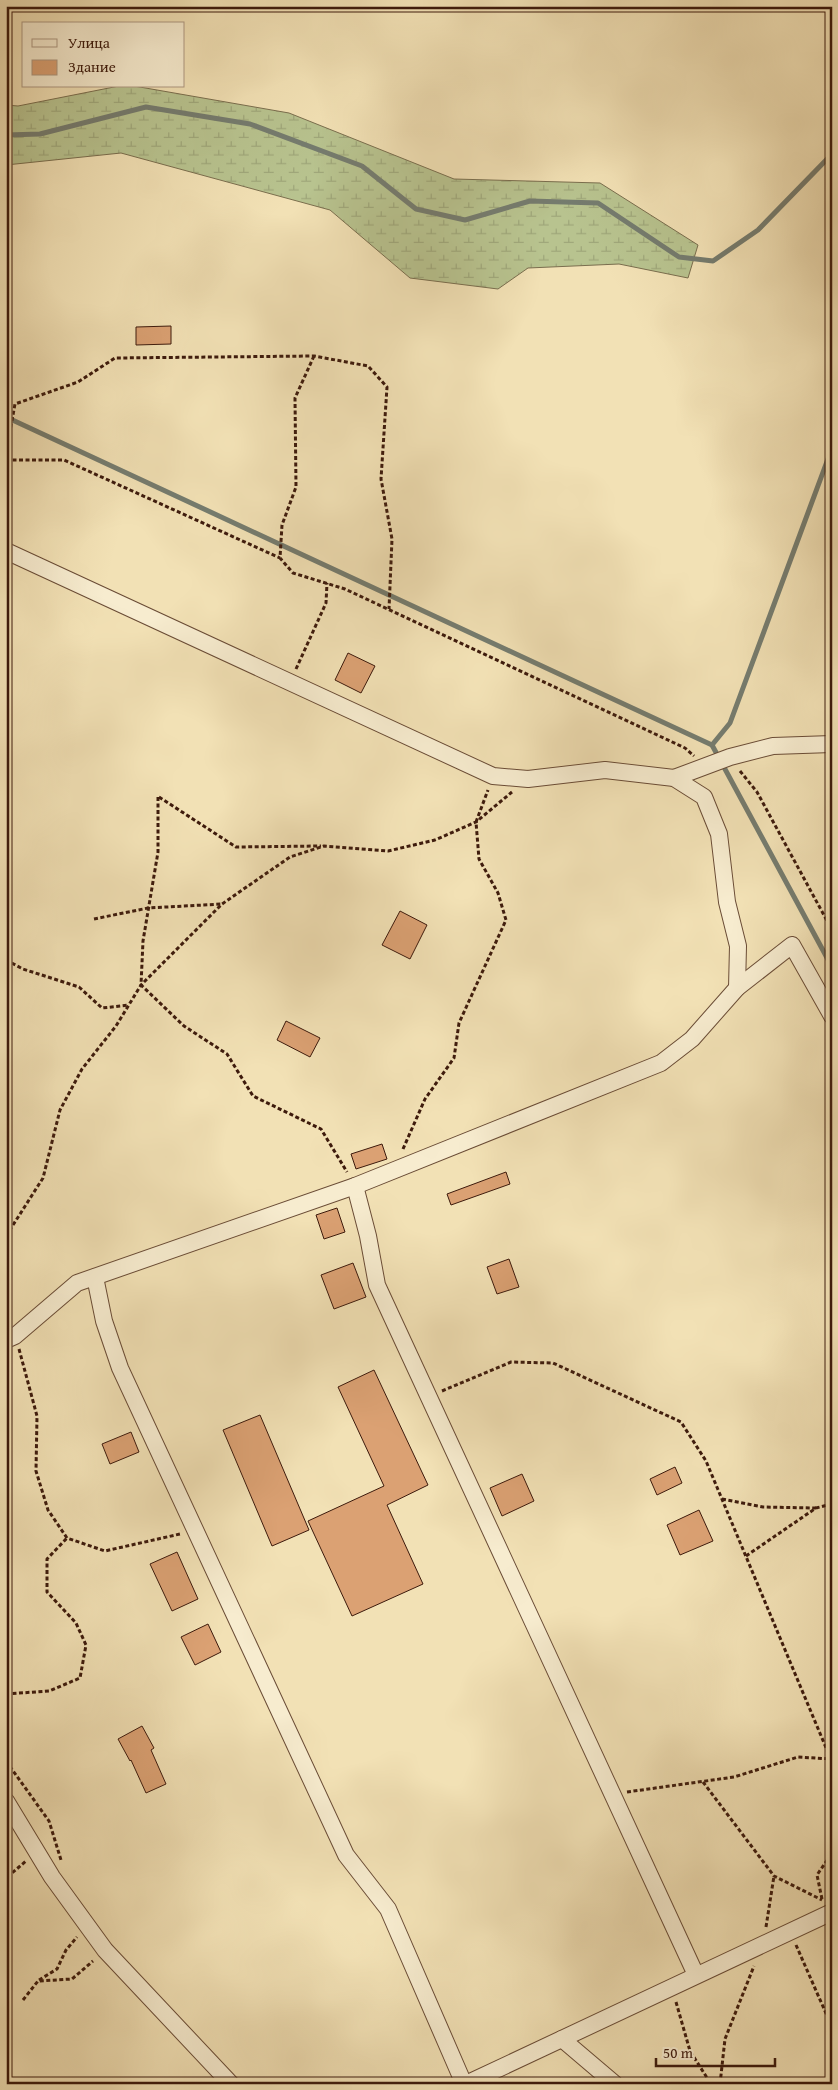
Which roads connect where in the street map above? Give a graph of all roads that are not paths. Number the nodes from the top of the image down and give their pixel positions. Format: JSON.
{"nodes":[{"id":1,"x":6,"y":551,"type":"edge"},
{"id":2,"x":832,"y":744,"type":"edge"},
{"id":3,"x":674,"y":778,"type":"junction"},
{"id":4,"x":737,"y":988,"type":"junction"},
{"id":5,"x":832,"y":1016,"type":"edge"},
{"id":6,"x":355,"y":1186,"type":"junction"},
{"id":7,"x":95,"y":1277,"type":"junction"},
{"id":8,"x":11,"y":1338,"type":"edge"},
{"id":9,"x":6,"y":1801,"type":"edge"},
{"id":10,"x":827,"y":1909,"type":"edge"},
{"id":11,"x":696,"y":1975,"type":"junction"},
{"id":12,"x":562,"y":2038,"type":"junction"},
{"id":13,"x":230,"y":2084,"type":"edge"},
{"id":14,"x":465,"y":2084,"type":"edge"},
{"id":15,"x":615,"y":2084,"type":"edge"}],
"edges":[{"from":1,"to":3,"type":"street"},
{"from":2,"to":3,"type":"street"},
{"from":3,"to":4,"type":"street"},
{"from":4,"to":5,"type":"street"},
{"from":4,"to":6,"type":"street"},
{"from":6,"to":7,"type":"street"},
{"from":6,"to":11,"type":"street"},
{"from":7,"to":8,"type":"street"},
{"from":7,"to":14,"type":"street"},
{"from":9,"to":13,"type":"street"},
{"from":10,"to":11,"type":"street"},
{"from":11,"to":12,"type":"street"},
{"from":12,"to":14,"type":"street"},
{"from":12,"to":15,"type":"street"}]}
